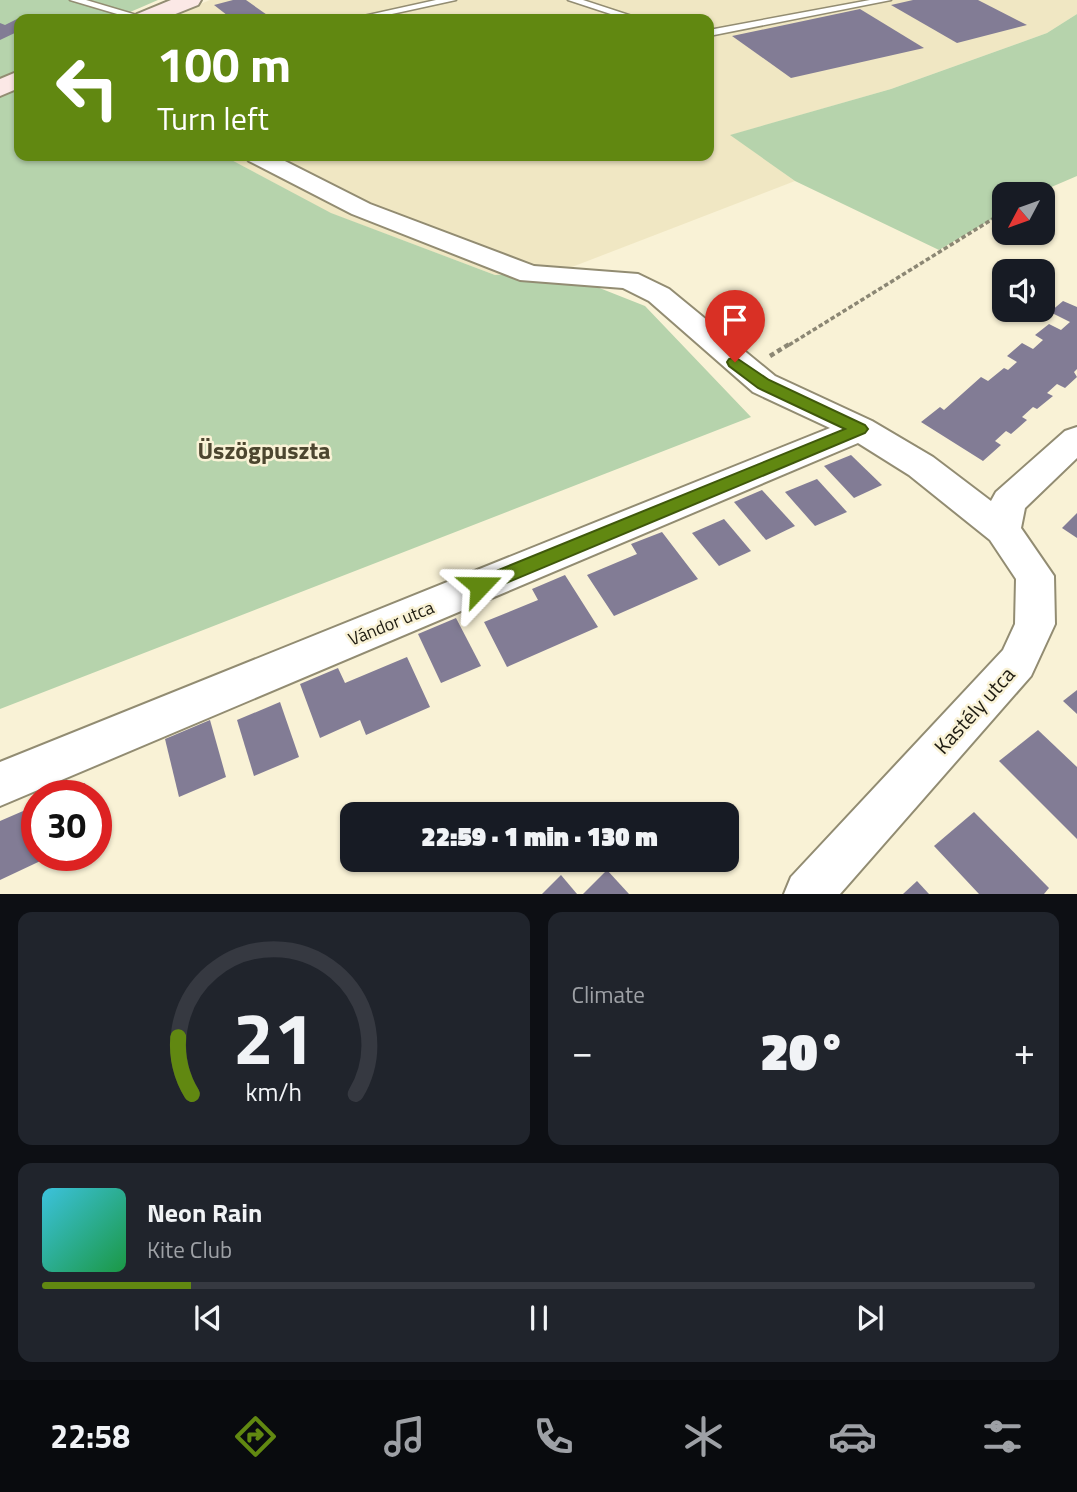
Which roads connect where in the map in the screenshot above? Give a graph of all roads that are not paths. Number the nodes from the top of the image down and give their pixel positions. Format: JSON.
{"nodes":[{"id":1,"x":75,"y":0,"type":"edge"},
{"id":2,"x":190,"y":0,"type":"edge"},
{"id":3,"x":450,"y":0,"type":"edge"},
{"id":4,"x":573,"y":0,"type":"edge"},
{"id":5,"x":886,"y":0,"type":"edge"},
{"id":6,"x":127,"y":14,"type":"edge"},
{"id":7,"x":157,"y":14,"type":"edge"},
{"id":8,"x":380,"y":14,"type":"edge"},
{"id":9,"x":619,"y":14,"type":"edge"},
{"id":10,"x":714,"y":32,"type":"edge"},
{"id":11,"x":267,"y":161,"type":"edge"},
{"id":12,"x":860,"y":429,"type":"junction"},
{"id":13,"x":1077,"y":439,"type":"edge"},
{"id":14,"x":1003,"y":530,"type":"junction"},
{"id":15,"x":0,"y":784,"type":"edge"},
{"id":16,"x":808,"y":894,"type":"edge"}],
"edges":[{"from":1,"to":6,"type":"lane"},
{"from":2,"to":7,"type":"main road"},
{"from":3,"to":8,"type":"lane"},
{"from":4,"to":9,"type":"lane"},
{"from":5,"to":10,"type":"lane"},
{"from":11,"to":12,"type":"street","name":"Kastély utca"},
{"from":12,"to":14,"type":"street","name":"Kastély utca"},
{"from":12,"to":15,"type":"street","name":"Vándor utca"},
{"from":13,"to":14,"type":"street"},
{"from":14,"to":16,"type":"street","name":"Kastély utca"}]}
